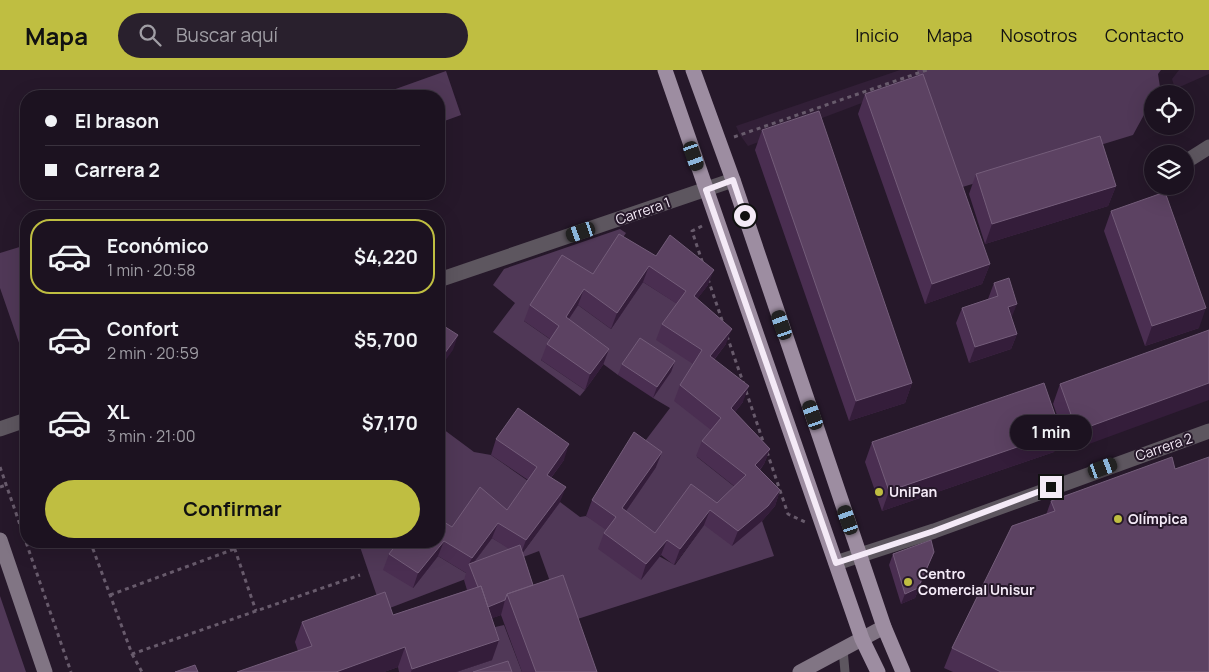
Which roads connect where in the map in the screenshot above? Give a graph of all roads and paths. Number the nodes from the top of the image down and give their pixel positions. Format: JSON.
{"nodes":[{"id":1,"x":665,"y":70,"type":"edge"},
{"id":2,"x":693,"y":70,"type":"edge"},
{"id":3,"x":927,"y":70,"type":"edge"},
{"id":4,"x":720,"y":143,"type":"junction"},
{"id":5,"x":1209,"y":147,"type":"edge"},
{"id":6,"x":1194,"y":156,"type":"edge"},
{"id":7,"x":733,"y":180,"type":"junction"},
{"id":8,"x":706,"y":190,"type":"junction"},
{"id":9,"x":691,"y":195,"type":"junction"},
{"id":10,"x":705,"y":269,"type":"edge"},
{"id":11,"x":445,"y":278,"type":"edge"},
{"id":12,"x":708,"y":278,"type":"edge"},
{"id":13,"x":724,"y":326,"type":"edge"},
{"id":14,"x":727,"y":335,"type":"edge"},
{"id":15,"x":20,"y":424,"type":"edge"},
{"id":16,"x":0,"y":429,"type":"edge"},
{"id":17,"x":1209,"y":431,"type":"edge"},
{"id":18,"x":0,"y":466,"type":"edge"},
{"id":19,"x":6,"y":485,"type":"junction"},
{"id":20,"x":0,"y":487,"type":"edge"},
{"id":21,"x":20,"y":525,"type":"edge"},
{"id":22,"x":824,"y":531,"type":"junction"},
{"id":23,"x":0,"y":540,"type":"edge"},
{"id":24,"x":28,"y":548,"type":"edge"},
{"id":25,"x":93,"y":548,"type":"edge"},
{"id":26,"x":235,"y":548,"type":"joint"},
{"id":27,"x":860,"y":554,"type":"junction"},
{"id":28,"x":836,"y":563,"type":"junction"},
{"id":29,"x":360,"y":575,"type":"dead end"},
{"id":30,"x":110,"y":595,"type":"junction"},
{"id":31,"x":256,"y":611,"type":"junction"},
{"id":32,"x":884,"y":627,"type":"junction"},
{"id":33,"x":862,"y":639,"type":"junction"},
{"id":34,"x":844,"y":649,"type":"junction"},
{"id":35,"x":132,"y":654,"type":"junction"},
{"id":36,"x":45,"y":672,"type":"edge"},
{"id":37,"x":71,"y":672,"type":"edge"},
{"id":38,"x":142,"y":672,"type":"edge"},
{"id":39,"x":800,"y":672,"type":"edge"},
{"id":40,"x":845,"y":672,"type":"edge"},
{"id":41,"x":878,"y":672,"type":"edge"},
{"id":42,"x":903,"y":672,"type":"edge"}],
"edges":[{"from":1,"to":8,"type":"main road"},
{"from":2,"to":4,"type":"main road"},
{"from":3,"to":4,"type":"path"},
{"from":4,"to":7,"type":"main road"},
{"from":5,"to":6,"type":"street"},
{"from":7,"to":8,"type":"street","name":"Carrera 1"},
{"from":7,"to":27,"type":"main road"},
{"from":8,"to":9,"type":"street","name":"Carrera 1"},
{"from":8,"to":22,"type":"main road"},
{"from":9,"to":10,"type":"path"},
{"from":9,"to":11,"type":"street","name":"Carrera 1"},
{"from":12,"to":13,"type":"path"},
{"from":14,"to":22,"type":"path"},
{"from":15,"to":16,"type":"street"},
{"from":17,"to":27,"type":"street","name":"Carrera 2"},
{"from":18,"to":19,"type":"path"},
{"from":19,"to":20,"type":"path"},
{"from":19,"to":21,"type":"path"},
{"from":22,"to":28,"type":"main road"},
{"from":23,"to":36,"type":"main road"},
{"from":24,"to":37,"type":"path"},
{"from":25,"to":30,"type":"path"},
{"from":26,"to":30,"type":"path"},
{"from":26,"to":31,"type":"path"},
{"from":27,"to":28,"type":"street","name":"Carrera 2"},
{"from":27,"to":32,"type":"main road"},
{"from":28,"to":33,"type":"main road"},
{"from":29,"to":31,"type":"path"},
{"from":30,"to":35,"type":"path"},
{"from":31,"to":35,"type":"path"},
{"from":32,"to":33,"type":"main road"},
{"from":32,"to":42,"type":"main road"},
{"from":33,"to":34,"type":"main road"},
{"from":33,"to":41,"type":"main road"},
{"from":34,"to":39,"type":"main road"},
{"from":34,"to":40,"type":"lane"},
{"from":35,"to":38,"type":"path"}]}
